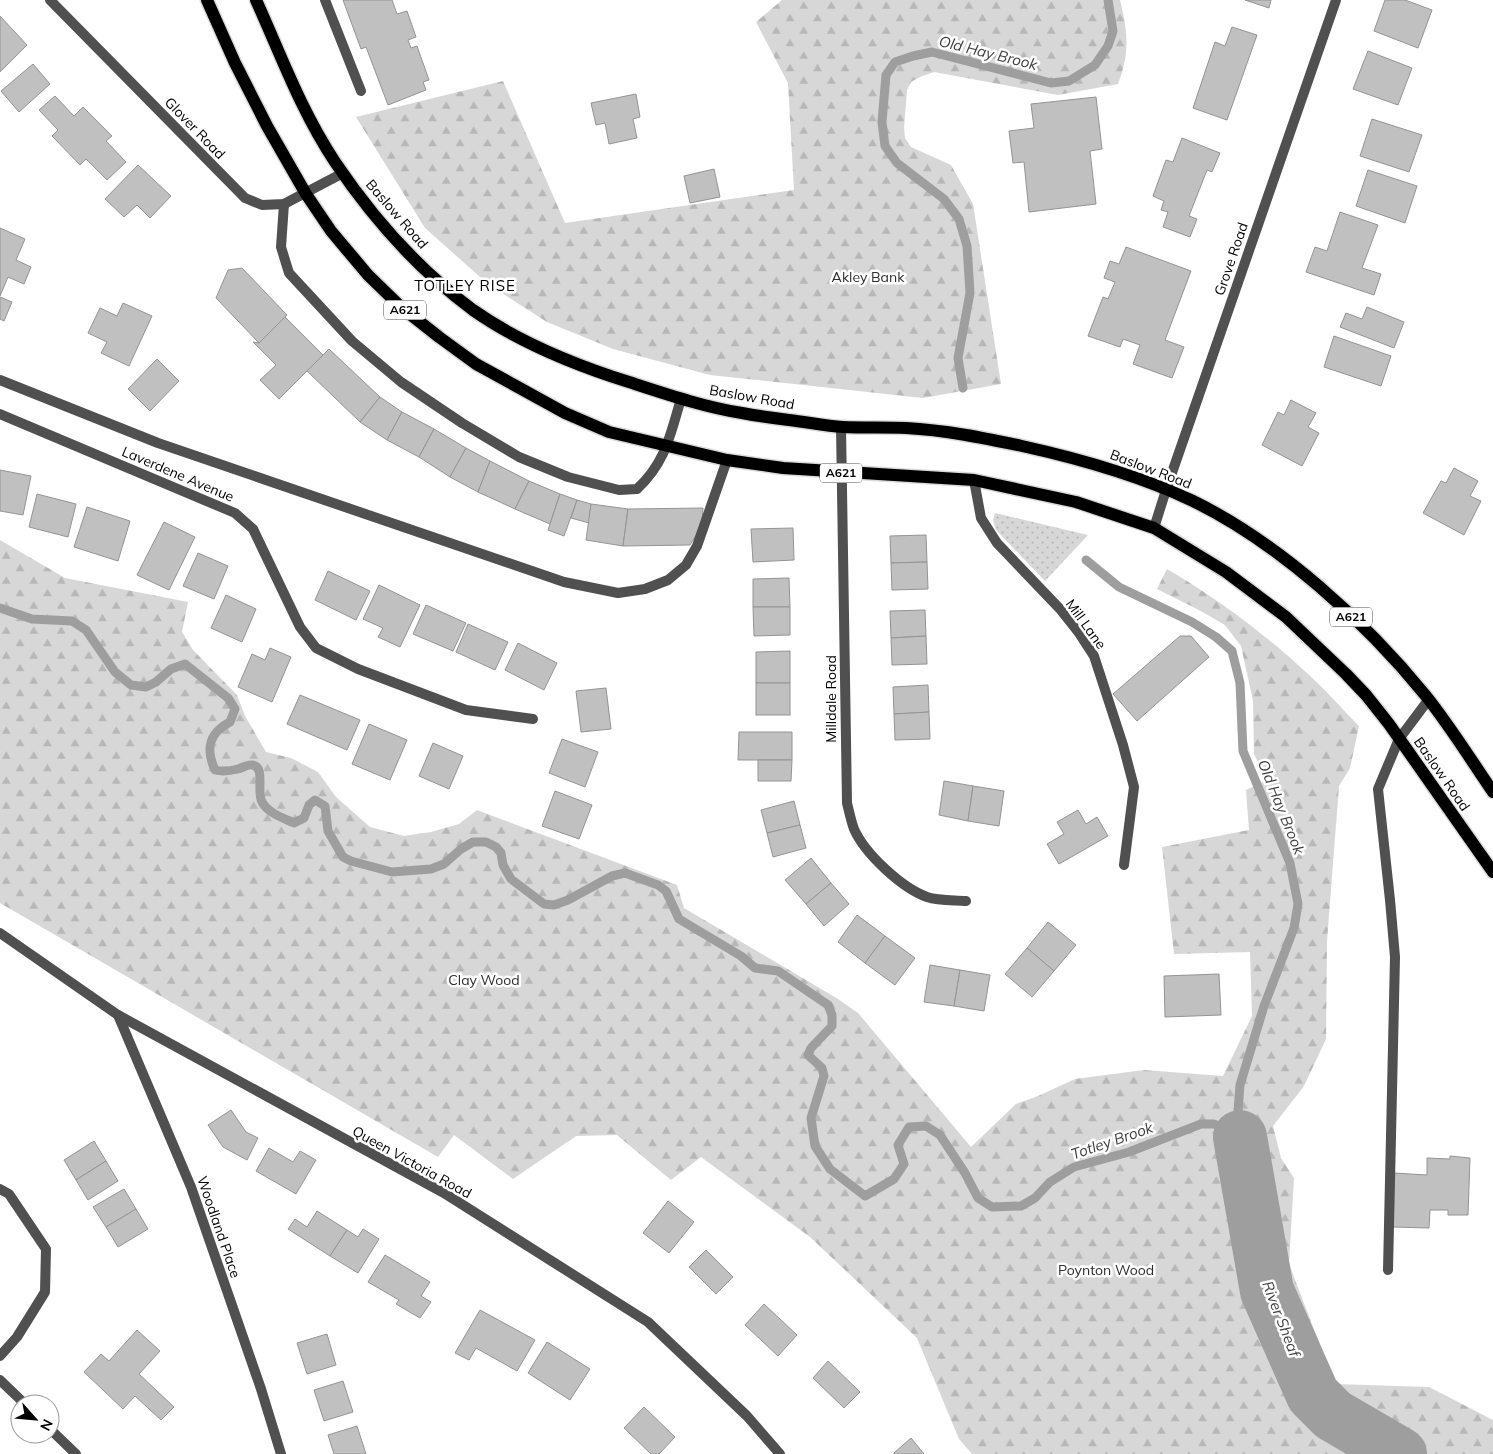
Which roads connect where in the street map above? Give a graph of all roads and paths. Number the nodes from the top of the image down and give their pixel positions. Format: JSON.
{"nodes":[{"id":1,"x":50,"y":0,"type":"edge"},
{"id":2,"x":207,"y":0,"type":"edge"},
{"id":3,"x":256,"y":0,"type":"edge"},
{"id":4,"x":325,"y":0,"type":"edge"},
{"id":5,"x":1336,"y":0,"type":"edge"},
{"id":6,"x":361,"y":91,"type":"dead end"},
{"id":7,"x":343,"y":173,"type":"junction"},
{"id":8,"x":306,"y":194,"type":"junction"},
{"id":9,"x":284,"y":204,"type":"junction"},
{"id":10,"x":0,"y":380,"type":"edge"},
{"id":11,"x":681,"y":399,"type":"junction"},
{"id":12,"x":0,"y":414,"type":"edge"},
{"id":13,"x":842,"y":427,"type":"junction"},
{"id":14,"x":667,"y":446,"type":"junction"},
{"id":15,"x":727,"y":460,"type":"junction"},
{"id":16,"x":843,"y":473,"type":"junction"},
{"id":17,"x":974,"y":480,"type":"junction"},
{"id":18,"x":1166,"y":490,"type":"junction"},
{"id":19,"x":1154,"y":528,"type":"junction"},
{"id":20,"x":1429,"y":700,"type":"junction"},
{"id":21,"x":533,"y":719,"type":"dead end"},
{"id":22,"x":1399,"y":739,"type":"junction"},
{"id":23,"x":1493,"y":792,"type":"edge"},
{"id":24,"x":1124,"y":865,"type":"dead end"},
{"id":25,"x":1493,"y":872,"type":"edge"},
{"id":26,"x":966,"y":901,"type":"dead end"},
{"id":27,"x":0,"y":933,"type":"edge"},
{"id":28,"x":118,"y":1015,"type":"junction"},
{"id":29,"x":0,"y":1189,"type":"edge"},
{"id":30,"x":1388,"y":1270,"type":"dead end"},
{"id":31,"x":0,"y":1356,"type":"edge"},
{"id":32,"x":0,"y":1380,"type":"edge"},
{"id":33,"x":14,"y":1394,"type":"edge"},
{"id":34,"x":60,"y":1439,"type":"edge"},
{"id":35,"x":76,"y":1454,"type":"edge"},
{"id":36,"x":281,"y":1454,"type":"edge"},
{"id":37,"x":780,"y":1454,"type":"edge"}],
"edges":[{"from":1,"to":9,"type":"street","name":"Glover Road"},
{"from":2,"to":8,"type":"main road","number":"A621"},
{"from":3,"to":7,"type":"main road","name":"Baslow Road","number":"A621"},
{"from":4,"to":6,"type":"street"},
{"from":5,"to":18,"type":"street","name":"Grove Road"},
{"from":7,"to":8,"type":"street","name":"Glover Road"},
{"from":7,"to":11,"type":"main road","name":"Baslow Road","number":"A621"},
{"from":8,"to":9,"type":"street","name":"Glover Road"},
{"from":8,"to":14,"type":"main road","number":"A621"},
{"from":9,"to":14,"type":"street"},
{"from":10,"to":15,"type":"street"},
{"from":11,"to":13,"type":"main road","name":"Baslow Road","number":"A621"},
{"from":11,"to":14,"type":"street"},
{"from":12,"to":21,"type":"street","name":"Laverdene Avenue"},
{"from":13,"to":16,"type":"street","name":"Milldale Road"},
{"from":13,"to":18,"type":"main road","name":"Baslow Road","number":"A621"},
{"from":14,"to":15,"type":"main road","number":"A621"},
{"from":15,"to":16,"type":"main road","number":"A621"},
{"from":16,"to":17,"type":"main road","number":"A621"},
{"from":16,"to":26,"type":"street","name":"Milldale Road"},
{"from":17,"to":19,"type":"main road","number":"A621"},
{"from":17,"to":24,"type":"street","name":"Mill Lane"},
{"from":18,"to":19,"type":"street","name":"Grove Road"},
{"from":18,"to":20,"type":"main road","name":"Baslow Road","number":"A621"},
{"from":19,"to":22,"type":"main road","name":"Baslow Road","number":"A621"},
{"from":20,"to":22,"type":"street"},
{"from":20,"to":23,"type":"main road","name":"Baslow Road","number":"A621"},
{"from":22,"to":25,"type":"main road","name":"Baslow Road","number":"A621"},
{"from":22,"to":30,"type":"street"},
{"from":27,"to":28,"type":"street","name":"Queen Victoria Road"},
{"from":28,"to":36,"type":"street","name":"Woodland Place"},
{"from":28,"to":37,"type":"street","name":"Queen Victoria Road"},
{"from":29,"to":31,"type":"street"},
{"from":32,"to":33,"type":"street"},
{"from":34,"to":35,"type":"street"}]}
